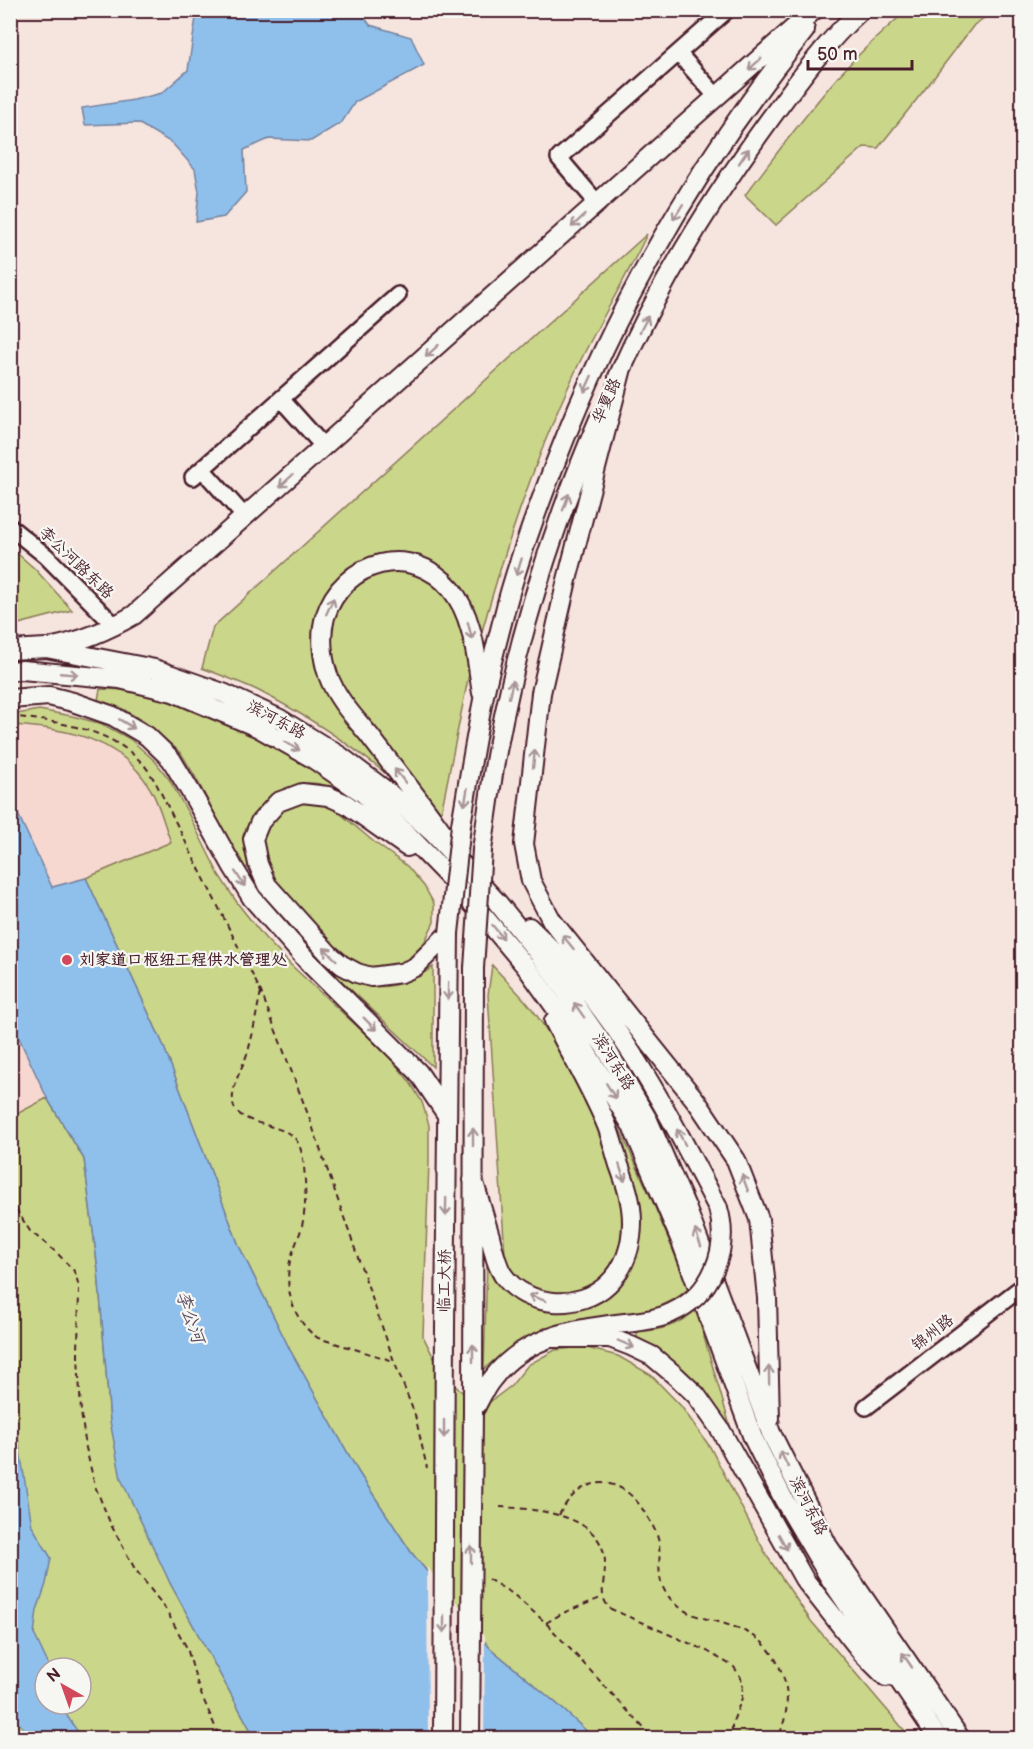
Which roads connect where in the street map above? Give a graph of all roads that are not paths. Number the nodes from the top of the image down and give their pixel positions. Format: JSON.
{"nodes":[{"id":1,"x":727,"y":10,"type":"edge"},
{"id":2,"x":814,"y":10,"type":"edge"},
{"id":3,"x":822,"y":10,"type":"edge"},
{"id":4,"x":861,"y":10,"type":"edge"},
{"id":5,"x":678,"y":53,"type":"junction"},
{"id":6,"x":717,"y":98,"type":"junction"},
{"id":7,"x":598,"y":204,"type":"junction"},
{"id":8,"x":398,"y":295,"type":"dead end"},
{"id":9,"x":622,"y":368,"type":"junction"},
{"id":10,"x":281,"y":399,"type":"junction"},
{"id":11,"x":324,"y":447,"type":"junction"},
{"id":12,"x":245,"y":517,"type":"junction"},
{"id":13,"x":10,"y":527,"type":"edge"},
{"id":14,"x":115,"y":626,"type":"junction"},
{"id":15,"x":46,"y":648,"type":"junction"},
{"id":16,"x":10,"y":650,"type":"edge"},
{"id":17,"x":10,"y":671,"type":"edge"},
{"id":18,"x":10,"y":699,"type":"edge"},
{"id":19,"x":483,"y":699,"type":"junction"},
{"id":20,"x":460,"y":825,"type":"joint"},
{"id":21,"x":482,"y":850,"type":"joint"},
{"id":22,"x":472,"y":874,"type":"junction"},
{"id":23,"x":447,"y":875,"type":"junction"},
{"id":24,"x":497,"y":902,"type":"junction"},
{"id":25,"x":449,"y":933,"type":"junction"},
{"id":26,"x":527,"y":968,"type":"junction"},
{"id":27,"x":447,"y":1115,"type":"junction"},
{"id":28,"x":473,"y":1179,"type":"junction"},
{"id":29,"x":1023,"y":1287,"type":"edge"},
{"id":30,"x":548,"y":1338,"type":"junction"},
{"id":31,"x":866,"y":1407,"type":"dead end"},
{"id":32,"x":473,"y":1411,"type":"junction"},
{"id":33,"x":771,"y":1433,"type":"junction"},
{"id":34,"x":911,"y":1700,"type":"junction"},
{"id":35,"x":443,"y":1738,"type":"edge"},
{"id":36,"x":470,"y":1738,"type":"edge"},
{"id":37,"x":938,"y":1738,"type":"edge"},
{"id":38,"x":960,"y":1738,"type":"edge"}],
"edges":[{"from":1,"to":5,"type":"street"},
{"from":2,"to":6,"type":"main road","one_way":true},
{"from":3,"to":19,"type":"main road","name":"华夏路","one_way":true},
{"from":9,"to":4,"type":"main road","name":"华夏路","one_way":true},
{"from":5,"to":6,"type":"street"},
{"from":5,"to":7,"type":"street"},
{"from":6,"to":7,"type":"main road"},
{"from":7,"to":11,"type":"main road","one_way":true},
{"from":8,"to":10,"type":"street"},
{"from":21,"to":9,"type":"main road","name":"华夏路","one_way":true},
{"from":33,"to":9,"type":"main road","one_way":true},
{"from":10,"to":11,"type":"street"},
{"from":10,"to":12,"type":"street"},
{"from":11,"to":12,"type":"main road","one_way":true},
{"from":12,"to":14,"type":"main road"},
{"from":13,"to":14,"type":"street","name":"李公河路东路"},
{"from":14,"to":15,"type":"main road"},
{"from":15,"to":16,"type":"main road","name":"滨河东路"},
{"from":15,"to":22,"type":"main road","name":"滨河东路"},
{"from":17,"to":23,"type":"main road","name":"滨河东路","one_way":true},
{"from":18,"to":27,"type":"main road","one_way":true},
{"from":19,"to":20,"type":"main road","name":"华夏路","one_way":true},
{"from":22,"to":19,"type":"main road","one_way":true},
{"from":20,"to":25,"type":"main road","name":"临工大桥","bridge":true},
{"from":28,"to":21,"type":"main road","name":"临工大桥","one_way":true,"bridge":true},
{"from":22,"to":24,"type":"main road","name":"滨河东路"},
{"from":25,"to":23,"type":"main road","one_way":true},
{"from":23,"to":26,"type":"main road","name":"滨河东路","one_way":true},
{"from":30,"to":24,"type":"main road","one_way":true,"bridge":true},
{"from":33,"to":24,"type":"main road","name":"滨河东路","one_way":true},
{"from":25,"to":27,"type":"main road","name":"临工大桥","one_way":true},
{"from":26,"to":28,"type":"main road","one_way":true},
{"from":26,"to":34,"type":"main road","name":"滨河东路","one_way":true},
{"from":27,"to":35,"type":"main road","name":"临工大桥","one_way":true,"bridge":true},
{"from":32,"to":28,"type":"main road","name":"临工大桥","one_way":true},
{"from":29,"to":31,"type":"street","name":"锦州路"},
{"from":30,"to":32,"type":"main road"},
{"from":30,"to":34,"type":"main road","one_way":true},
{"from":36,"to":32,"type":"main road","name":"临工大桥","one_way":true,"bridge":true},
{"from":38,"to":33,"type":"main road","name":"滨河东路","one_way":true},
{"from":34,"to":37,"type":"main road","name":"滨河东路"}]}
